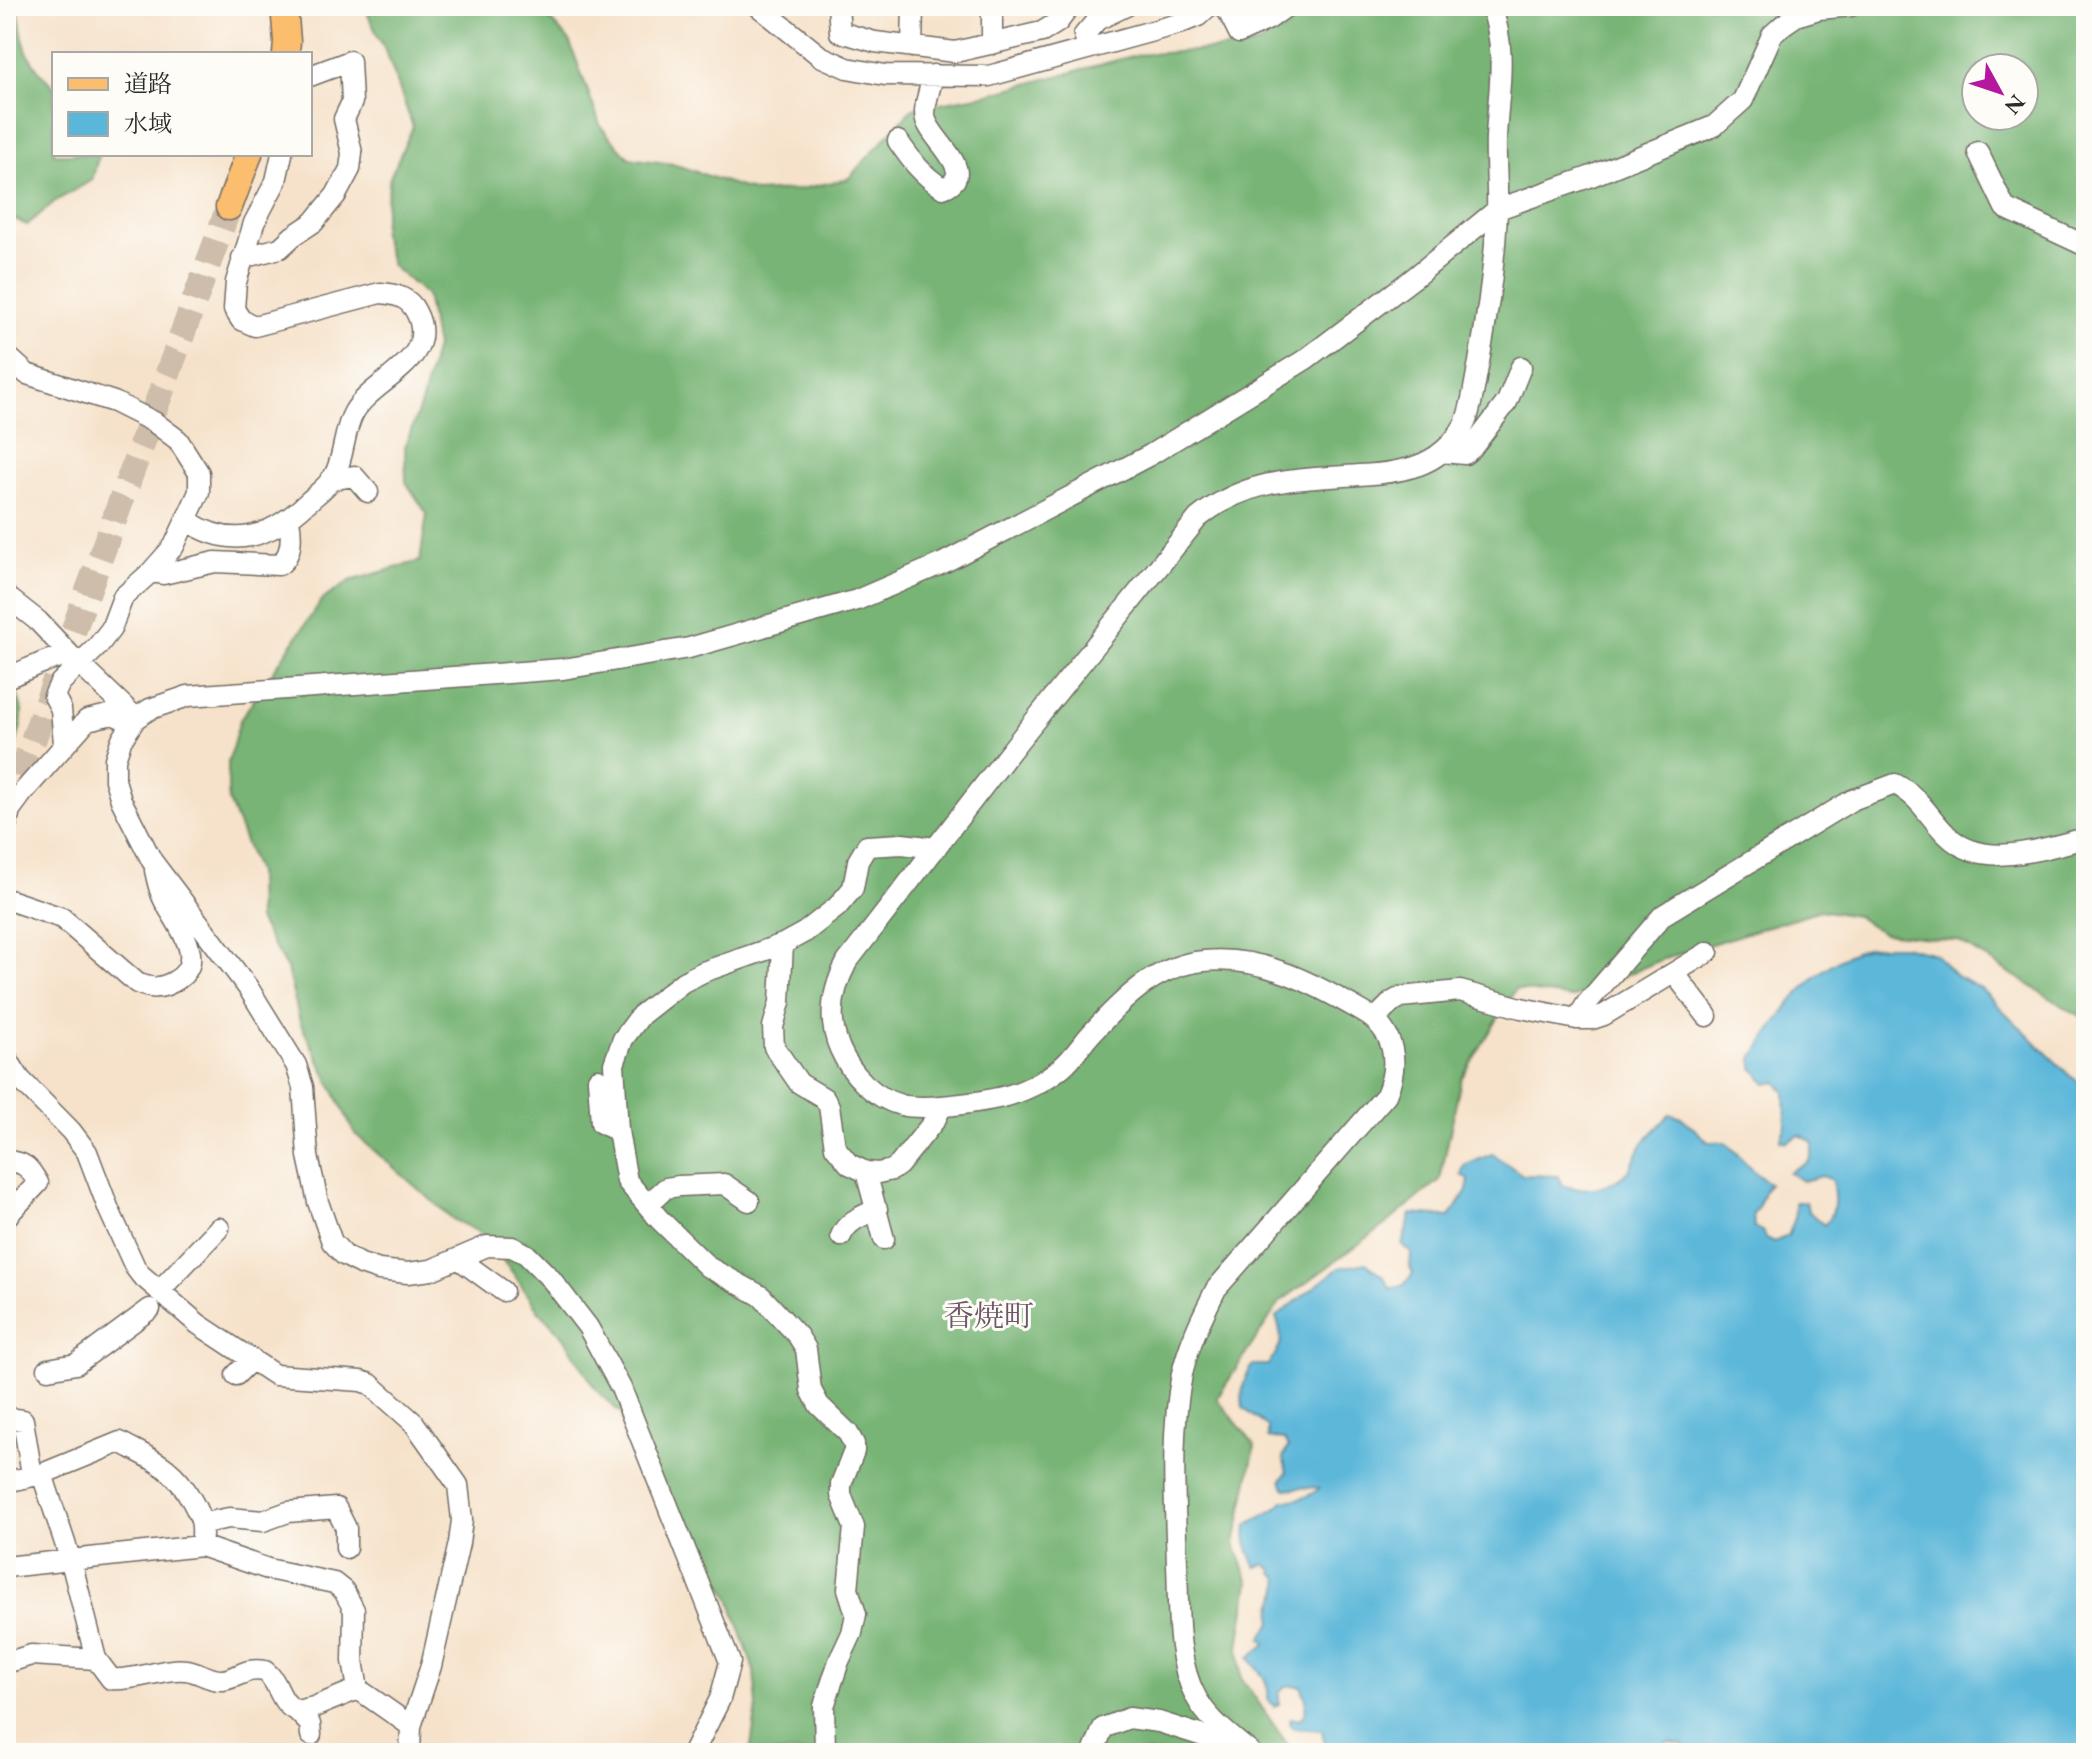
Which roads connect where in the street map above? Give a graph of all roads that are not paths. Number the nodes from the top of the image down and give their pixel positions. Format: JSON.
{"nodes":[{"id":1,"x":758,"y":6,"type":"edge"},
{"id":2,"x":838,"y":6,"type":"edge"},
{"id":3,"x":913,"y":6,"type":"edge"},
{"id":4,"x":992,"y":6,"type":"edge"},
{"id":5,"x":1070,"y":6,"type":"edge"},
{"id":6,"x":1126,"y":6,"type":"edge"},
{"id":7,"x":1209,"y":6,"type":"edge"},
{"id":8,"x":1222,"y":6,"type":"edge"},
{"id":9,"x":1287,"y":6,"type":"edge"},
{"id":10,"x":1491,"y":6,"type":"edge"},
{"id":11,"x":1851,"y":6,"type":"edge"},
{"id":12,"x":281,"y":10,"type":"edge"},
{"id":13,"x":992,"y":44,"type":"junction"},
{"id":14,"x":912,"y":47,"type":"junction"},
{"id":15,"x":1089,"y":47,"type":"junction"},
{"id":16,"x":286,"y":52,"type":"edge"},
{"id":17,"x":312,"y":75,"type":"edge"},
{"id":18,"x":933,"y":75,"type":"junction"},
{"id":19,"x":898,"y":141,"type":"dead end"},
{"id":20,"x":1978,"y":152,"type":"dead end"},
{"id":21,"x":248,"y":156,"type":"edge"},
{"id":22,"x":282,"y":156,"type":"edge"},
{"id":23,"x":229,"y":207,"type":"tunnel mouth"},
{"id":24,"x":1498,"y":209,"type":"junction"},
{"id":25,"x":2086,"y":246,"type":"edge"},
{"id":26,"x":242,"y":258,"type":"junction"},
{"id":27,"x":6,"y":355,"type":"edge"},
{"id":28,"x":1521,"y":367,"type":"dead end"},
{"id":29,"x":1442,"y":452,"type":"junction"},
{"id":30,"x":330,"y":480,"type":"junction"},
{"id":31,"x":368,"y":492,"type":"dead end"},
{"id":32,"x":289,"y":520,"type":"junction"},
{"id":33,"x":188,"y":521,"type":"junction"},
{"id":34,"x":151,"y":572,"type":"junction"},
{"id":35,"x":6,"y":596,"type":"edge"},
{"id":36,"x":75,"y":660,"type":"junction"},
{"id":37,"x":6,"y":678,"type":"edge"},
{"id":38,"x":134,"y":720,"type":"junction"},
{"id":39,"x":64,"y":743,"type":"junction"},
{"id":40,"x":6,"y":827,"type":"edge"},
{"id":41,"x":2086,"y":838,"type":"edge"},
{"id":42,"x":936,"y":848,"type":"junction"},
{"id":43,"x":152,"y":861,"type":"junction"},
{"id":44,"x":6,"y":899,"type":"edge"},
{"id":45,"x":783,"y":944,"type":"junction"},
{"id":46,"x":1708,"y":952,"type":"dead end"},
{"id":47,"x":1675,"y":974,"type":"junction"},
{"id":48,"x":1707,"y":1016,"type":"dead end"},
{"id":49,"x":1375,"y":1019,"type":"junction"},
{"id":50,"x":1577,"y":1019,"type":"junction"},
{"id":51,"x":6,"y":1057,"type":"edge"},
{"id":52,"x":598,"y":1079,"type":"dead end"},
{"id":53,"x":13,"y":1081,"type":"edge"},
{"id":54,"x":942,"y":1106,"type":"junction"},
{"id":55,"x":618,"y":1131,"type":"junction"},
{"id":56,"x":6,"y":1161,"type":"edge"},
{"id":57,"x":866,"y":1172,"type":"junction"},
{"id":58,"x":749,"y":1201,"type":"dead end"},
{"id":59,"x":647,"y":1205,"type":"junction"},
{"id":60,"x":877,"y":1209,"type":"junction"},
{"id":61,"x":6,"y":1217,"type":"edge"},
{"id":62,"x":219,"y":1228,"type":"dead end"},
{"id":63,"x":841,"y":1236,"type":"dead end"},
{"id":64,"x":884,"y":1239,"type":"dead end"},
{"id":65,"x":459,"y":1259,"type":"junction"},
{"id":66,"x":503,"y":1291,"type":"dead end"},
{"id":67,"x":154,"y":1300,"type":"junction"},
{"id":68,"x":252,"y":1359,"type":"junction"},
{"id":69,"x":48,"y":1369,"type":"dead end"},
{"id":70,"x":236,"y":1375,"type":"dead end"},
{"id":71,"x":6,"y":1418,"type":"edge"},
{"id":72,"x":37,"y":1474,"type":"junction"},
{"id":73,"x":6,"y":1482,"type":"edge"},
{"id":74,"x":204,"y":1523,"type":"junction"},
{"id":75,"x":201,"y":1546,"type":"junction"},
{"id":76,"x":346,"y":1548,"type":"dead end"},
{"id":77,"x":71,"y":1561,"type":"junction"},
{"id":78,"x":6,"y":1567,"type":"edge"},
{"id":79,"x":96,"y":1659,"type":"junction"},
{"id":80,"x":6,"y":1663,"type":"edge"},
{"id":81,"x":358,"y":1689,"type":"junction"},
{"id":82,"x":297,"y":1711,"type":"junction"},
{"id":83,"x":411,"y":1726,"type":"junction"},
{"id":84,"x":311,"y":1735,"type":"dead end"},
{"id":85,"x":1250,"y":1752,"type":"edge"},
{"id":86,"x":410,"y":1753,"type":"edge"},
{"id":87,"x":693,"y":1753,"type":"edge"},
{"id":88,"x":825,"y":1753,"type":"edge"},
{"id":89,"x":1093,"y":1753,"type":"edge"}],
"edges":[{"from":1,"to":18,"type":"street"},
{"from":2,"to":14,"type":"street"},
{"from":3,"to":14,"type":"street"},
{"from":4,"to":13,"type":"street"},
{"from":5,"to":13,"type":"street"},
{"from":6,"to":15,"type":"street"},
{"from":7,"to":15,"type":"street"},
{"from":8,"to":9,"type":"street"},
{"from":10,"to":24,"type":"street"},
{"from":11,"to":24,"type":"street"},
{"from":12,"to":16,"type":"main road"},
{"from":13,"to":14,"type":"street"},
{"from":15,"to":18,"type":"street"},
{"from":17,"to":26,"type":"street"},
{"from":18,"to":19,"type":"street"},
{"from":20,"to":25,"type":"street"},
{"from":21,"to":23,"type":"main road"},
{"from":22,"to":26,"type":"street"},
{"from":24,"to":29,"type":"street"},
{"from":24,"to":38,"type":"street"},
{"from":26,"to":30,"type":"street"},
{"from":27,"to":33,"type":"street"},
{"from":28,"to":29,"type":"street"},
{"from":29,"to":42,"type":"street"},
{"from":30,"to":31,"type":"street"},
{"from":30,"to":32,"type":"street"},
{"from":32,"to":33,"type":"street"},
{"from":32,"to":34,"type":"street"},
{"from":33,"to":34,"type":"street"},
{"from":34,"to":36,"type":"street"},
{"from":35,"to":36,"type":"street"},
{"from":36,"to":37,"type":"street"},
{"from":36,"to":38,"type":"street"},
{"from":36,"to":39,"type":"street"},
{"from":38,"to":39,"type":"street"},
{"from":38,"to":43,"type":"street"},
{"from":39,"to":40,"type":"street"},
{"from":41,"to":50,"type":"street"},
{"from":42,"to":45,"type":"street"},
{"from":42,"to":54,"type":"street"},
{"from":43,"to":44,"type":"street"},
{"from":43,"to":65,"type":"street"},
{"from":45,"to":55,"type":"street"},
{"from":45,"to":57,"type":"street"},
{"from":46,"to":47,"type":"street"},
{"from":47,"to":48,"type":"street"},
{"from":47,"to":50,"type":"street"},
{"from":49,"to":50,"type":"street"},
{"from":49,"to":54,"type":"street"},
{"from":49,"to":85,"type":"street"},
{"from":51,"to":53,"type":"street"},
{"from":52,"to":55,"type":"street"},
{"from":53,"to":67,"type":"street"},
{"from":54,"to":57,"type":"street"},
{"from":55,"to":59,"type":"street"},
{"from":56,"to":61,"type":"street"},
{"from":57,"to":60,"type":"street"},
{"from":58,"to":59,"type":"street"},
{"from":59,"to":88,"type":"street"},
{"from":60,"to":63,"type":"street"},
{"from":60,"to":64,"type":"street"},
{"from":62,"to":67,"type":"street"},
{"from":65,"to":66,"type":"street"},
{"from":65,"to":87,"type":"street"},
{"from":67,"to":68,"type":"street"},
{"from":67,"to":69,"type":"street"},
{"from":68,"to":70,"type":"street"},
{"from":68,"to":83,"type":"street"},
{"from":71,"to":72,"type":"street"},
{"from":72,"to":73,"type":"street"},
{"from":72,"to":74,"type":"street"},
{"from":72,"to":77,"type":"street"},
{"from":74,"to":75,"type":"street"},
{"from":74,"to":76,"type":"street"},
{"from":75,"to":77,"type":"street"},
{"from":75,"to":81,"type":"street"},
{"from":77,"to":78,"type":"street"},
{"from":77,"to":79,"type":"street"},
{"from":79,"to":80,"type":"street"},
{"from":79,"to":82,"type":"street"},
{"from":81,"to":82,"type":"street"},
{"from":81,"to":83,"type":"street"},
{"from":82,"to":84,"type":"street"},
{"from":83,"to":86,"type":"street"},
{"from":85,"to":89,"type":"street"}]}
